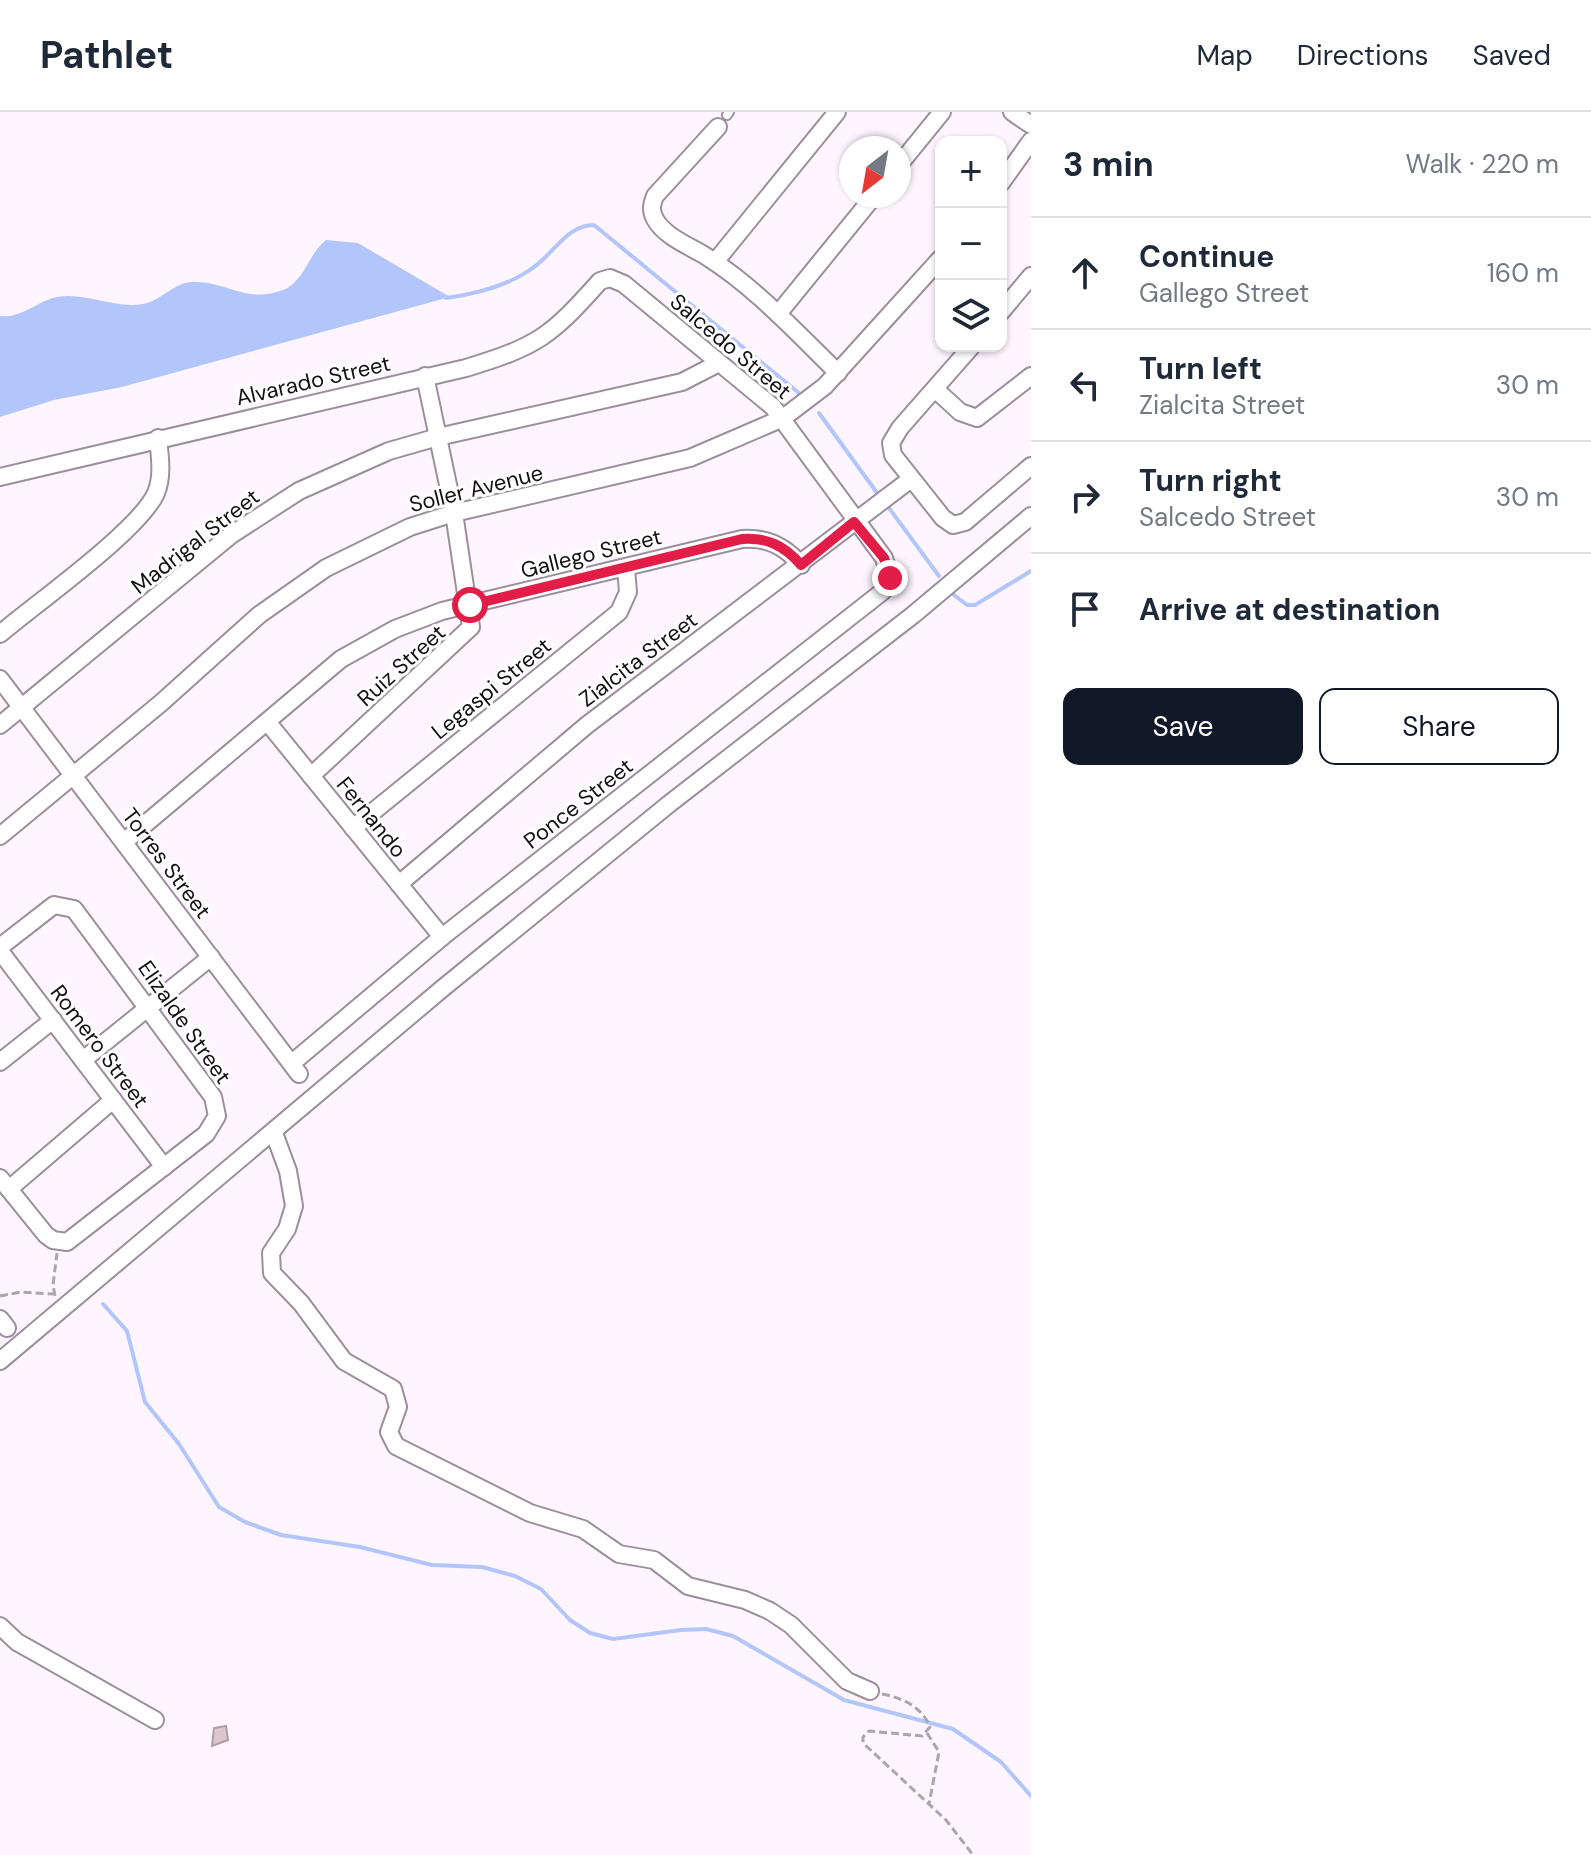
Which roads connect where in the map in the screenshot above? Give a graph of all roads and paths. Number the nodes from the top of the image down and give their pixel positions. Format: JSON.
{"nodes":[{"id":1,"x":837,"y":112,"type":"edge"},
{"id":2,"x":942,"y":112,"type":"edge"},
{"id":3,"x":1012,"y":112,"type":"edge"},
{"id":4,"x":725,"y":118,"type":"edge"},
{"id":5,"x":1031,"y":125,"type":"edge"},
{"id":6,"x":1031,"y":141,"type":"edge"},
{"id":7,"x":911,"y":150,"type":"edge"},
{"id":8,"x":1007,"y":175,"type":"edge"},
{"id":9,"x":864,"y":208,"type":"edge"},
{"id":10,"x":715,"y":262,"type":"junction"},
{"id":11,"x":935,"y":265,"type":"edge"},
{"id":12,"x":610,"y":278,"type":"joint"},
{"id":13,"x":1028,"y":286,"type":"edge"},
{"id":14,"x":1007,"y":306,"type":"edge"},
{"id":15,"x":778,"y":314,"type":"junction"},
{"id":16,"x":967,"y":352,"type":"edge"},
{"id":17,"x":719,"y":363,"type":"junction"},
{"id":18,"x":838,"y":373,"type":"junction"},
{"id":19,"x":425,"y":376,"type":"junction"},
{"id":20,"x":1031,"y":376,"type":"edge"},
{"id":21,"x":935,"y":389,"type":"junction"},
{"id":22,"x":783,"y":418,"type":"junction"},
{"id":23,"x":438,"y":437,"type":"junction"},
{"id":24,"x":158,"y":438,"type":"junction"},
{"id":25,"x":1031,"y":466,"type":"edge"},
{"id":26,"x":0,"y":477,"type":"edge"},
{"id":27,"x":911,"y":479,"type":"junction"},
{"id":28,"x":454,"y":513,"type":"junction"},
{"id":29,"x":1031,"y":516,"type":"edge"},
{"id":30,"x":854,"y":522,"type":"junction"},
{"id":31,"x":801,"y":565,"type":"junction"},
{"id":32,"x":626,"y":568,"type":"junction"},
{"id":33,"x":890,"y":578,"type":"joint"},
{"id":34,"x":470,"y":605,"type":"junction"},
{"id":35,"x":0,"y":634,"type":"edge"},
{"id":36,"x":0,"y":679,"type":"edge"},
{"id":37,"x":22,"y":707,"type":"junction"},
{"id":38,"x":269,"y":724,"type":"junction"},
{"id":39,"x":0,"y":725,"type":"edge"},
{"id":40,"x":74,"y":776,"type":"junction"},
{"id":41,"x":311,"y":776,"type":"junction"},
{"id":42,"x":353,"y":828,"type":"junction"},
{"id":43,"x":0,"y":836,"type":"edge"},
{"id":44,"x":124,"y":842,"type":"junction"},
{"id":45,"x":399,"y":884,"type":"junction"},
{"id":46,"x":442,"y":937,"type":"junction"},
{"id":47,"x":0,"y":949,"type":"edge"},
{"id":48,"x":211,"y":957,"type":"junction"},
{"id":49,"x":148,"y":1007,"type":"junction"},
{"id":50,"x":53,"y":1020,"type":"junction"},
{"id":51,"x":83,"y":1060,"type":"junction"},
{"id":52,"x":0,"y":1062,"type":"edge"},
{"id":53,"x":295,"y":1069,"type":"joint"},
{"id":54,"x":113,"y":1100,"type":"junction"},
{"id":55,"x":274,"y":1133,"type":"junction"},
{"id":56,"x":164,"y":1167,"type":"junction"},
{"id":57,"x":4,"y":1183,"type":"edge"},
{"id":58,"x":60,"y":1242,"type":"junction"},
{"id":59,"x":0,"y":1296,"type":"edge"},
{"id":60,"x":0,"y":1361,"type":"edge"},
{"id":61,"x":0,"y":1626,"type":"edge"},
{"id":62,"x":870,"y":1691,"type":"joint"},
{"id":63,"x":155,"y":1720,"type":"dead end"},
{"id":64,"x":927,"y":1733,"type":"junction"},
{"id":65,"x":929,"y":1804,"type":"junction"},
{"id":66,"x":973,"y":1855,"type":"edge"}],
"edges":[{"from":1,"to":10,"type":"street"},
{"from":2,"to":7,"type":"street"},
{"from":3,"to":5,"type":"street"},
{"from":4,"to":10,"type":"street"},
{"from":6,"to":8,"type":"street"},
{"from":9,"to":15,"type":"street"},
{"from":10,"to":15,"type":"street"},
{"from":11,"to":18,"type":"street","name":"Soller Avenue"},
{"from":12,"to":17,"type":"street","name":"Salcedo Street"},
{"from":12,"to":19,"type":"street","name":"Alvarado Street"},
{"from":13,"to":14,"type":"street"},
{"from":15,"to":18,"type":"street"},
{"from":16,"to":21,"type":"street"},
{"from":17,"to":22,"type":"street","name":"Salcedo Street"},
{"from":17,"to":23,"type":"street","name":"Madrigal Street"},
{"from":18,"to":22,"type":"street","name":"Soller Avenue"},
{"from":19,"to":23,"type":"street","name":"Ruiz Street"},
{"from":19,"to":24,"type":"street","name":"Alvarado Street"},
{"from":20,"to":21,"type":"street"},
{"from":21,"to":27,"type":"street"},
{"from":22,"to":28,"type":"street","name":"Soller Avenue"},
{"from":22,"to":30,"type":"street","name":"Salcedo Street"},
{"from":23,"to":28,"type":"street","name":"Ruiz Street"},
{"from":23,"to":37,"type":"street","name":"Madrigal Street"},
{"from":24,"to":26,"type":"street","name":"Alvarado Street"},
{"from":24,"to":35,"type":"street"},
{"from":25,"to":27,"type":"street"},
{"from":27,"to":30,"type":"street","name":"Zialcita Street"},
{"from":28,"to":34,"type":"street","name":"Ruiz Street"},
{"from":28,"to":40,"type":"street","name":"Soller Avenue"},
{"from":29,"to":55,"type":"street"},
{"from":30,"to":31,"type":"street","name":"Zialcita Street"},
{"from":30,"to":33,"type":"street","name":"Salcedo Street"},
{"from":31,"to":32,"type":"street","name":"Gallego Street"},
{"from":31,"to":45,"type":"street","name":"Zialcita Street"},
{"from":32,"to":34,"type":"street","name":"Gallego Street"},
{"from":32,"to":42,"type":"street","name":"Legaspi Street"},
{"from":33,"to":46,"type":"street","name":"Ponce Street"},
{"from":34,"to":38,"type":"street","name":"Gallego Street"},
{"from":34,"to":41,"type":"street","name":"Ruiz Street"},
{"from":36,"to":37,"type":"street","name":"Torres Street"},
{"from":37,"to":39,"type":"street","name":"Madrigal Street"},
{"from":37,"to":40,"type":"street","name":"Torres Street"},
{"from":38,"to":41,"type":"street","name":"Fernando"},
{"from":38,"to":44,"type":"street","name":"Gallego Street"},
{"from":40,"to":43,"type":"street","name":"Soller Avenue"},
{"from":40,"to":44,"type":"street","name":"Torres Street"},
{"from":41,"to":42,"type":"street","name":"Fernando"},
{"from":42,"to":45,"type":"street","name":"Fernando"},
{"from":44,"to":48,"type":"street","name":"Torres Street"},
{"from":45,"to":46,"type":"street","name":"Fernando"},
{"from":46,"to":53,"type":"street","name":"Ponce Street"},
{"from":47,"to":49,"type":"street","name":"Elizalde Street"},
{"from":47,"to":50,"type":"street","name":"Romero Street"},
{"from":48,"to":49,"type":"street"},
{"from":48,"to":53,"type":"street","name":"Torres Street"},
{"from":49,"to":51,"type":"street"},
{"from":49,"to":56,"type":"street","name":"Elizalde Street"},
{"from":50,"to":51,"type":"street","name":"Romero Street"},
{"from":50,"to":52,"type":"street"},
{"from":51,"to":54,"type":"street","name":"Romero Street"},
{"from":54,"to":56,"type":"street","name":"Romero Street"},
{"from":54,"to":57,"type":"street"},
{"from":55,"to":60,"type":"street"},
{"from":55,"to":62,"type":"street"},
{"from":56,"to":58,"type":"street","name":"Elizalde Street"},
{"from":57,"to":58,"type":"street"},
{"from":58,"to":59,"type":"path"},
{"from":61,"to":63,"type":"street"},
{"from":62,"to":64,"type":"path"},
{"from":64,"to":65,"type":"path"},
{"from":64,"to":65,"type":"path"},
{"from":65,"to":66,"type":"path"}]}
